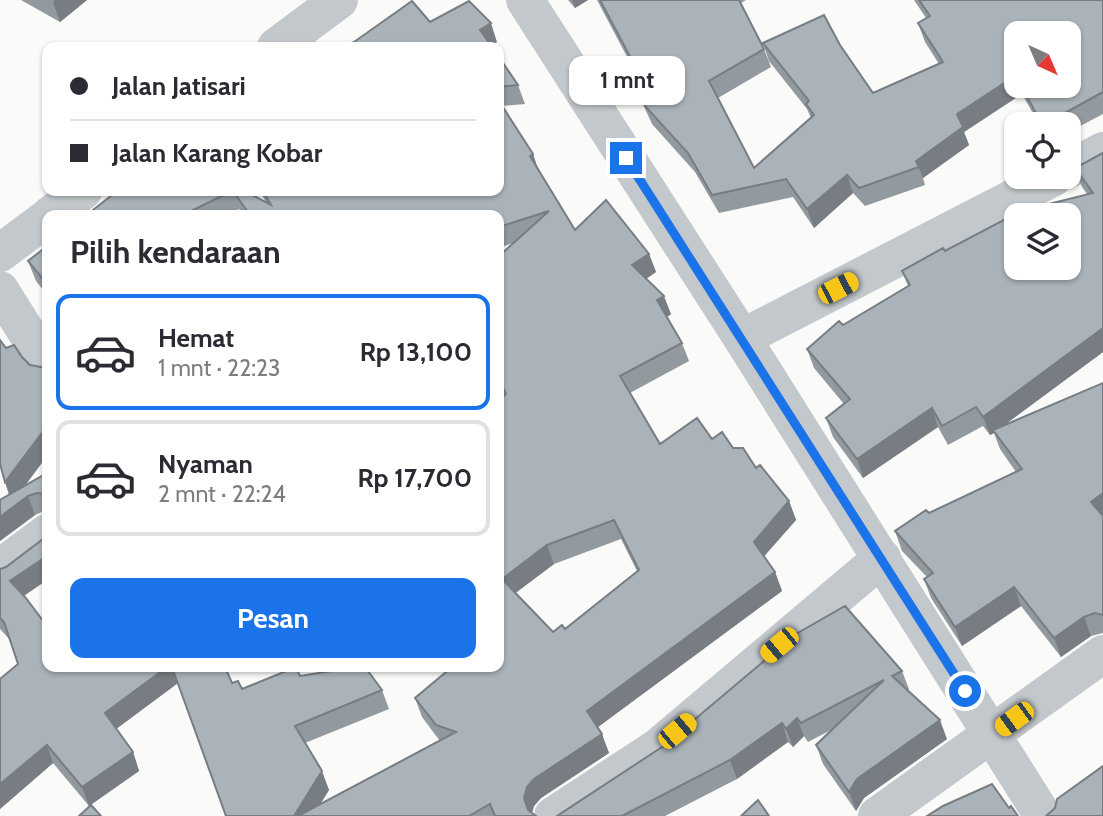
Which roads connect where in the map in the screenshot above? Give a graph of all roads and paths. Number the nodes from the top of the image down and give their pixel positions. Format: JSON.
{"nodes":[{"id":1,"x":339,"y":0,"type":"edge"},
{"id":2,"x":525,"y":0,"type":"edge"},
{"id":3,"x":283,"y":42,"type":"edge"},
{"id":4,"x":1103,"y":151,"type":"edge"},
{"id":5,"x":1081,"y":163,"type":"edge"},
{"id":6,"x":1031,"y":189,"type":"edge"},
{"id":7,"x":76,"y":196,"type":"edge"},
{"id":8,"x":57,"y":210,"type":"edge"},
{"id":9,"x":42,"y":221,"type":"edge"},
{"id":10,"x":0,"y":253,"type":"edge"},
{"id":11,"x":0,"y":290,"type":"edge"},
{"id":12,"x":742,"y":338,"type":"junction"},
{"id":13,"x":42,"y":357,"type":"edge"},
{"id":14,"x":42,"y":537,"type":"edge"},
{"id":15,"x":882,"y":558,"type":"junction"},
{"id":16,"x":0,"y":568,"type":"edge"},
{"id":17,"x":1103,"y":653,"type":"edge"},
{"id":18,"x":992,"y":735,"type":"junction"},
{"id":19,"x":553,"y":816,"type":"edge"},
{"id":20,"x":877,"y":816,"type":"edge"},
{"id":21,"x":1043,"y":816,"type":"edge"}],
"edges":[{"from":1,"to":3,"type":"street"},
{"from":2,"to":12,"type":"street"},
{"from":4,"to":5,"type":"street"},
{"from":6,"to":12,"type":"street"},
{"from":7,"to":8,"type":"street"},
{"from":9,"to":10,"type":"street"},
{"from":11,"to":13,"type":"street"},
{"from":12,"to":15,"type":"street"},
{"from":14,"to":16,"type":"street"},
{"from":15,"to":18,"type":"street"},
{"from":15,"to":19,"type":"street"},
{"from":17,"to":18,"type":"street"},
{"from":18,"to":20,"type":"street"},
{"from":18,"to":21,"type":"street"}]}
